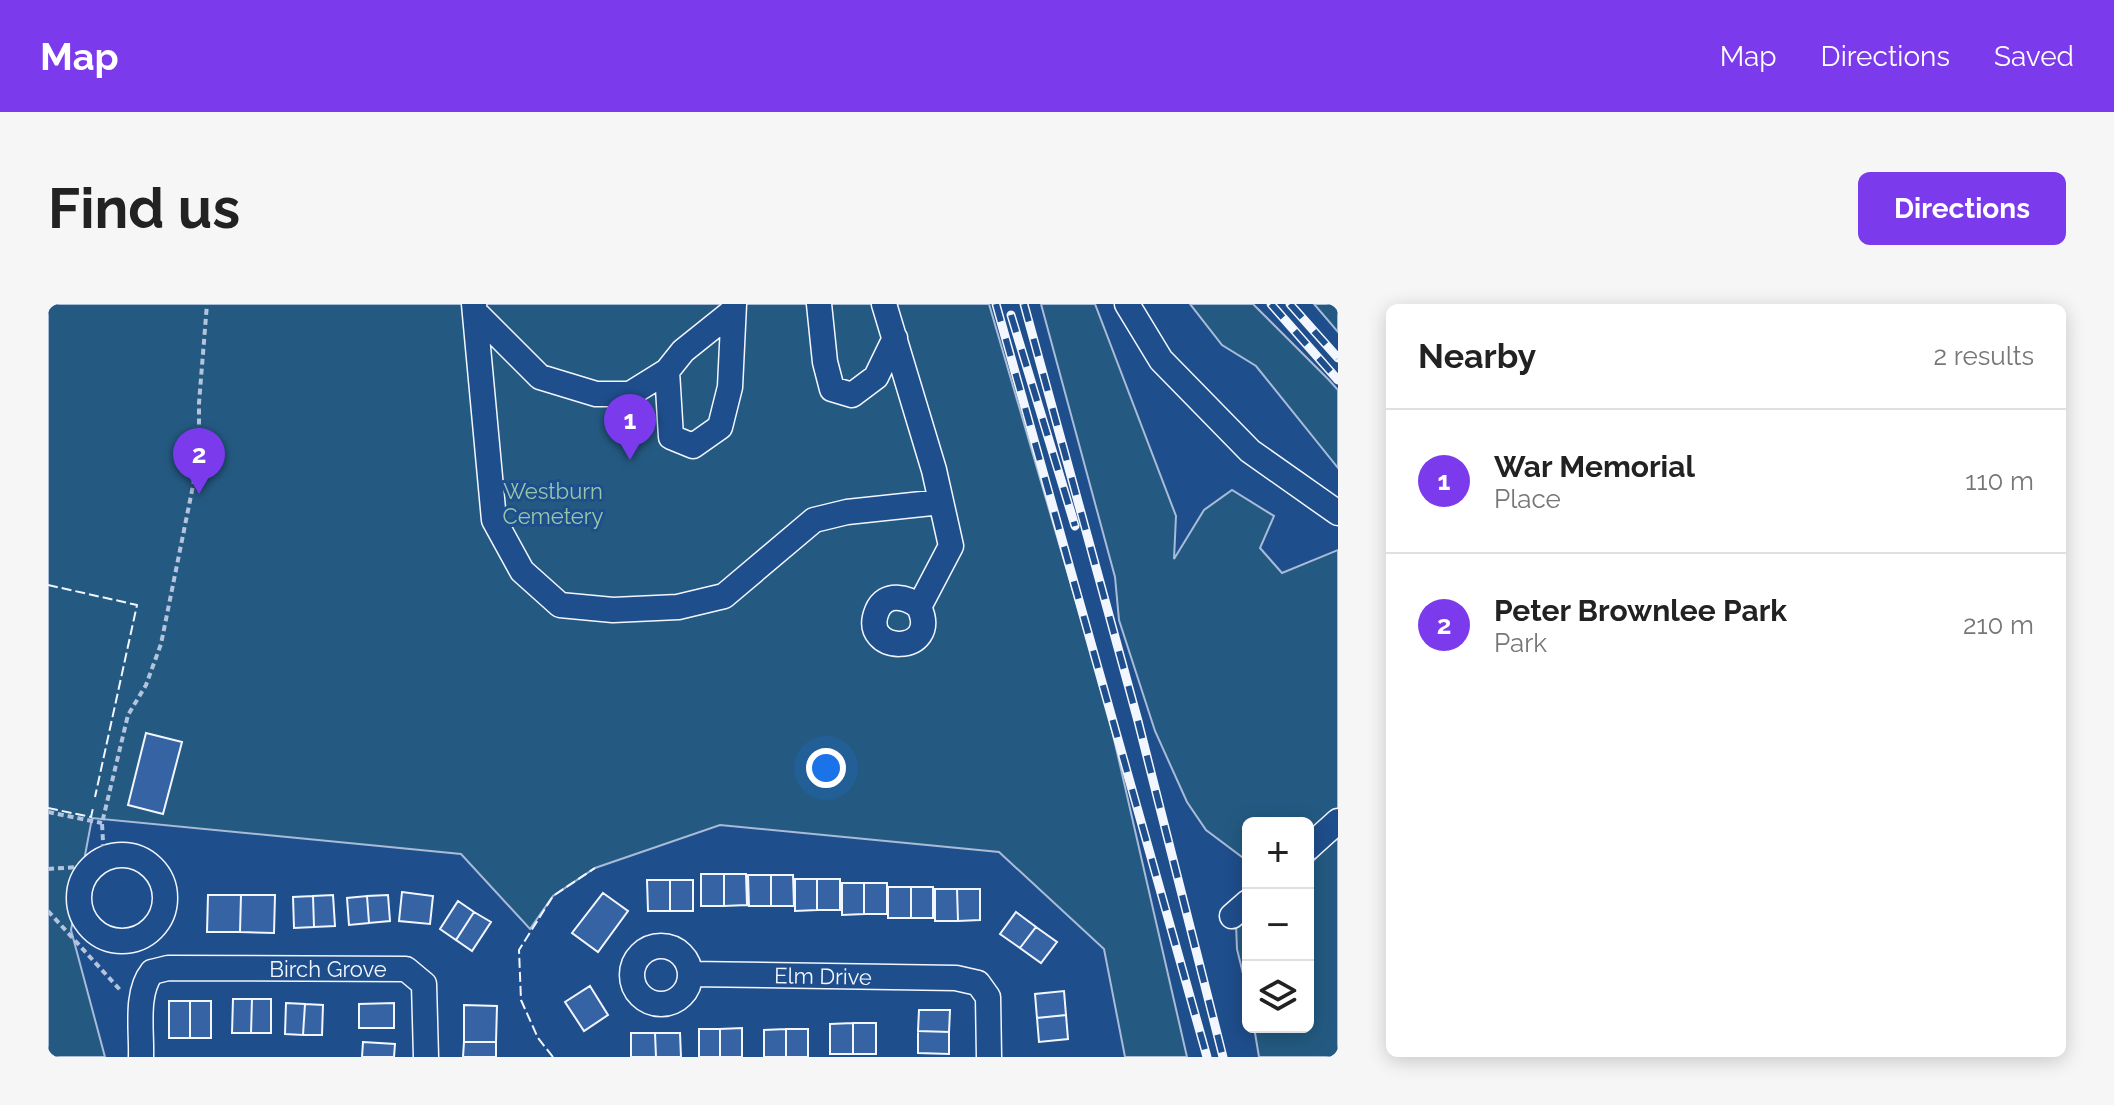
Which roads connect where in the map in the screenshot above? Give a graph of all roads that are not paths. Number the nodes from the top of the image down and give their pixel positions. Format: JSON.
{"nodes":[{"id":1,"x":819,"y":304,"type":"edge"},
{"id":2,"x":884,"y":304,"type":"edge"},
{"id":3,"x":1127,"y":304,"type":"edge"},
{"id":4,"x":475,"y":308,"type":"edge"},
{"id":5,"x":734,"y":308,"type":"edge"},
{"id":6,"x":895,"y":338,"type":"junction"},
{"id":7,"x":667,"y":371,"type":"junction"},
{"id":8,"x":941,"y":502,"type":"junction"},
{"id":9,"x":1338,"y":513,"type":"edge"},
{"id":10,"x":919,"y":607,"type":"dead end"},
{"id":11,"x":1338,"y":821,"type":"edge"},
{"id":12,"x":1314,"y":843,"type":"edge"},
{"id":13,"x":137,"y":939,"type":"junction"},
{"id":14,"x":152,"y":972,"type":"junction"},
{"id":15,"x":690,"y":974,"type":"dead end"},
{"id":16,"x":141,"y":1057,"type":"edge"},
{"id":17,"x":426,"y":1057,"type":"edge"},
{"id":18,"x":989,"y":1057,"type":"edge"}],
"edges":[{"from":1,"to":6,"type":"street"},
{"from":2,"to":6,"type":"street"},
{"from":3,"to":9,"type":"street"},
{"from":4,"to":7,"type":"street"},
{"from":4,"to":8,"type":"street"},
{"from":5,"to":7,"type":"street"},
{"from":5,"to":7,"type":"street"},
{"from":6,"to":8,"type":"street"},
{"from":8,"to":10,"type":"street"},
{"from":11,"to":12,"type":"street"},
{"from":13,"to":13,"type":"street"},
{"from":13,"to":14,"type":"street"},
{"from":14,"to":16,"type":"street"},
{"from":14,"to":17,"type":"street","name":"Birch Grove"},
{"from":15,"to":18,"type":"street","name":"Elm Drive"}]}
